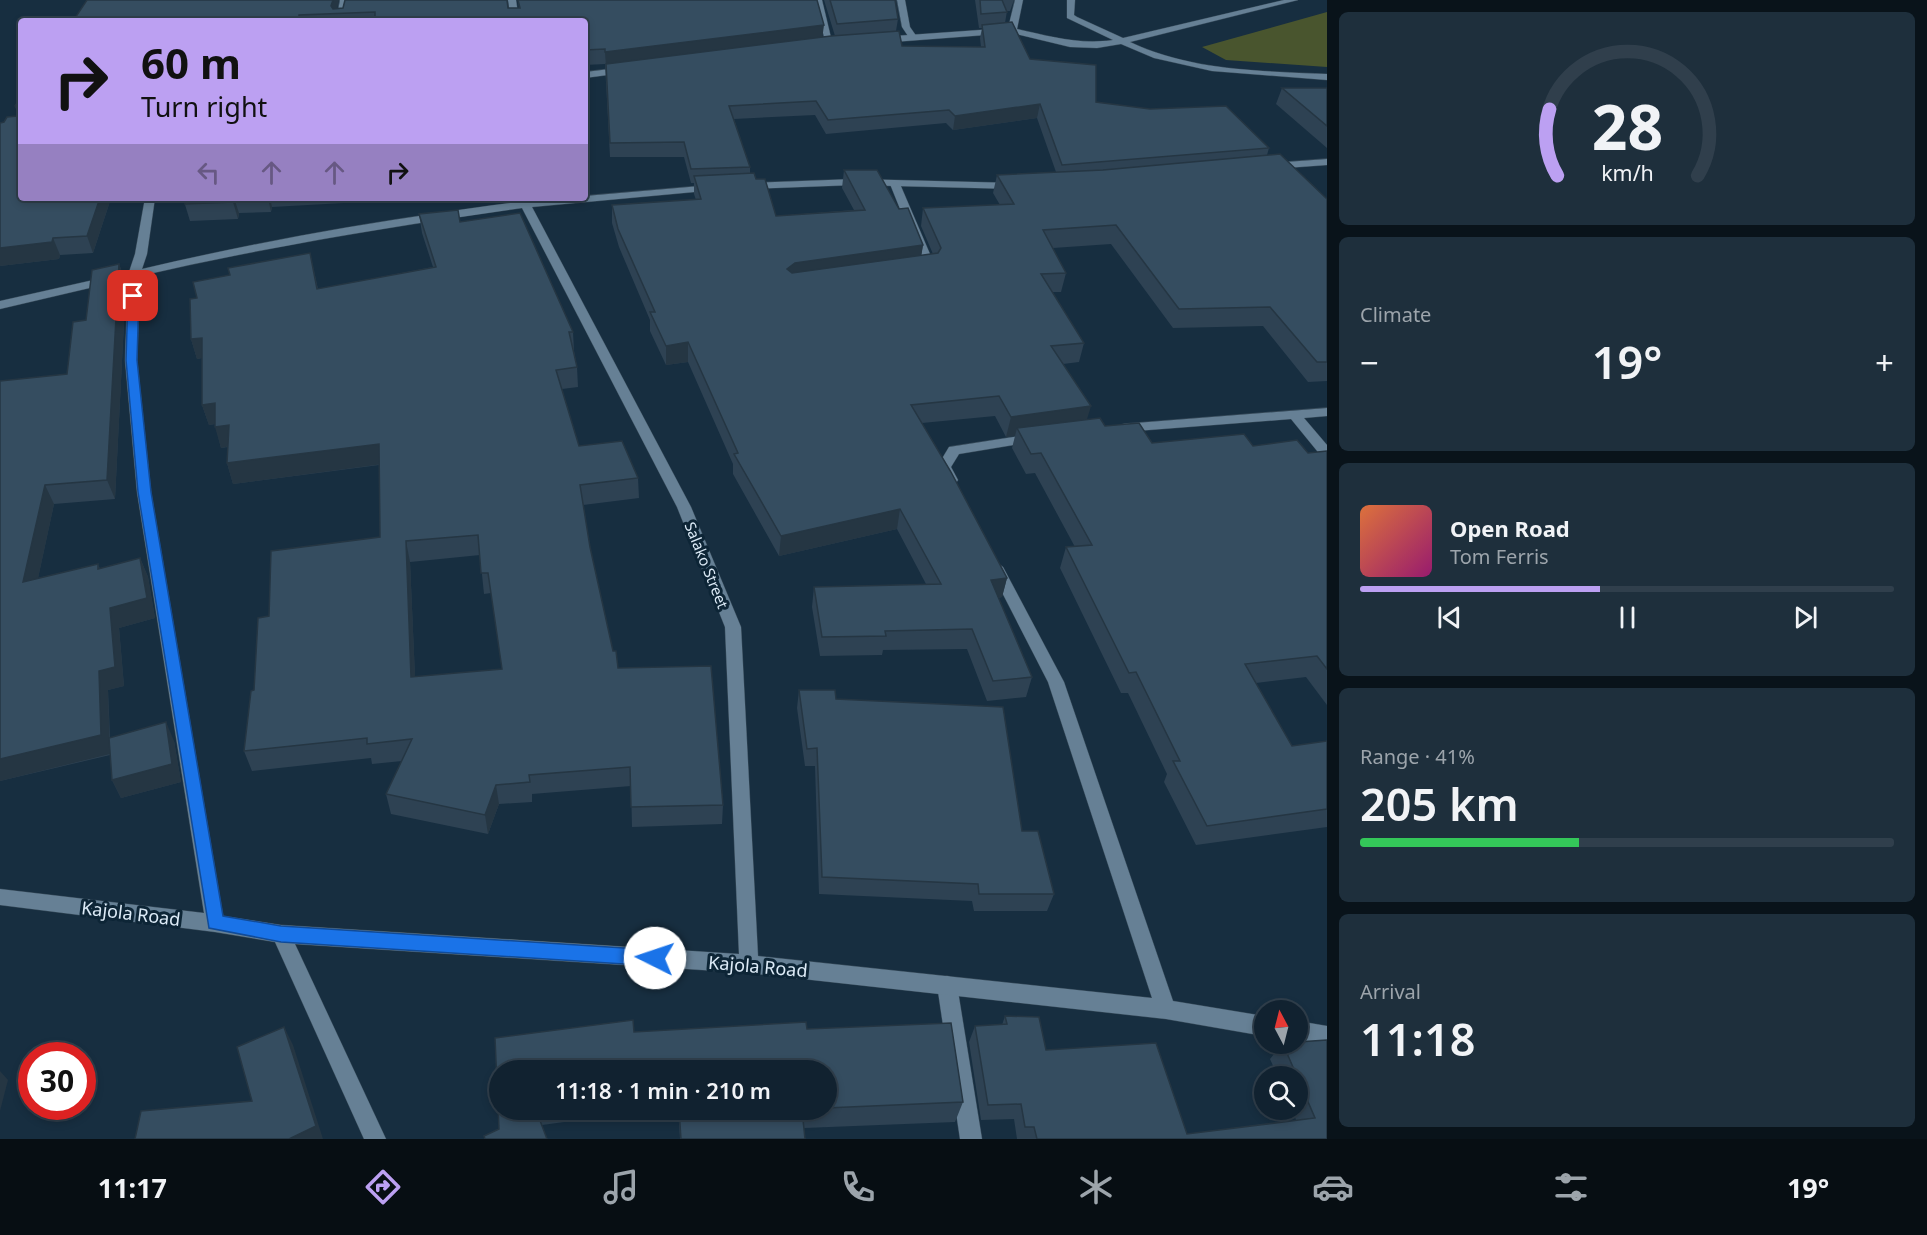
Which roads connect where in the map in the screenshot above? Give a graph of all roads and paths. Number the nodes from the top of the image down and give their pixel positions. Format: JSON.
{"nodes":[{"id":1,"x":344,"y":0,"type":"edge"},
{"id":2,"x":512,"y":0,"type":"edge"},
{"id":3,"x":818,"y":0,"type":"edge"},
{"id":4,"x":901,"y":0,"type":"edge"},
{"id":5,"x":1019,"y":0,"type":"edge"},
{"id":6,"x":1071,"y":0,"type":"edge"},
{"id":7,"x":1294,"y":0,"type":"edge"},
{"id":8,"x":341,"y":18,"type":"edge"},
{"id":9,"x":515,"y":18,"type":"edge"},
{"id":10,"x":1012,"y":30,"type":"junction"},
{"id":11,"x":913,"y":37,"type":"junction"},
{"id":12,"x":866,"y":41,"type":"edge"},
{"id":13,"x":1119,"y":42,"type":"junction"},
{"id":14,"x":842,"y":43,"type":"edge"},
{"id":15,"x":830,"y":44,"type":"junction"},
{"id":16,"x":819,"y":45,"type":"edge"},
{"id":17,"x":632,"y":69,"type":"edge"},
{"id":18,"x":588,"y":75,"type":"edge"},
{"id":19,"x":1327,"y":77,"type":"edge"},
{"id":20,"x":1327,"y":162,"type":"edge"},
{"id":21,"x":1255,"y":168,"type":"edge"},
{"id":22,"x":895,"y":184,"type":"junction"},
{"id":23,"x":741,"y":186,"type":"edge"},
{"id":24,"x":1028,"y":186,"type":"edge"},
{"id":25,"x":718,"y":187,"type":"edge"},
{"id":26,"x":588,"y":198,"type":"edge"},
{"id":27,"x":150,"y":201,"type":"edge"},
{"id":28,"x":559,"y":201,"type":"edge"},
{"id":29,"x":525,"y":204,"type":"junction"},
{"id":30,"x":908,"y":271,"type":"edge"},
{"id":31,"x":134,"y":275,"type":"junction"},
{"id":32,"x":0,"y":305,"type":"edge"},
{"id":33,"x":1327,"y":412,"type":"edge"},
{"id":34,"x":1295,"y":415,"type":"junction"},
{"id":35,"x":1109,"y":429,"type":"edge"},
{"id":36,"x":1052,"y":436,"type":"edge"},
{"id":37,"x":1327,"y":454,"type":"edge"},
{"id":38,"x":960,"y":498,"type":"edge"},
{"id":39,"x":987,"y":549,"type":"edge"},
{"id":40,"x":0,"y":897,"type":"edge"},
{"id":41,"x":215,"y":923,"type":"junction"},
{"id":42,"x":281,"y":934,"type":"junction"},
{"id":43,"x":749,"y":964,"type":"junction"},
{"id":44,"x":947,"y":985,"type":"junction"},
{"id":45,"x":1166,"y":1009,"type":"junction"},
{"id":46,"x":1254,"y":1024,"type":"edge"},
{"id":47,"x":1308,"y":1033,"type":"edge"},
{"id":48,"x":1327,"y":1036,"type":"edge"},
{"id":49,"x":375,"y":1139,"type":"edge"},
{"id":50,"x":971,"y":1139,"type":"edge"}],
"edges":[{"from":1,"to":8,"type":"street"},
{"from":2,"to":9,"type":"street"},
{"from":3,"to":15,"type":"street"},
{"from":4,"to":11,"type":"street"},
{"from":5,"to":10,"type":"street"},
{"from":6,"to":13,"type":"street"},
{"from":7,"to":13,"type":"street"},
{"from":10,"to":11,"type":"street"},
{"from":10,"to":13,"type":"street"},
{"from":11,"to":12,"type":"street"},
{"from":13,"to":19,"type":"street"},
{"from":14,"to":15,"type":"street"},
{"from":15,"to":16,"type":"street"},
{"from":17,"to":18,"type":"street"},
{"from":20,"to":21,"type":"street"},
{"from":22,"to":23,"type":"street"},
{"from":22,"to":24,"type":"street"},
{"from":22,"to":30,"type":"street"},
{"from":25,"to":26,"type":"street"},
{"from":27,"to":31,"type":"street"},
{"from":28,"to":29,"type":"street"},
{"from":29,"to":31,"type":"street"},
{"from":29,"to":43,"type":"street","name":"Salako Street"},
{"from":31,"to":32,"type":"street"},
{"from":31,"to":41,"type":"street"},
{"from":33,"to":34,"type":"street"},
{"from":34,"to":35,"type":"street"},
{"from":34,"to":37,"type":"street"},
{"from":36,"to":38,"type":"street"},
{"from":39,"to":45,"type":"street"},
{"from":40,"to":41,"type":"street","name":"Kajola Road"},
{"from":41,"to":42,"type":"street","name":"Kajola Road"},
{"from":42,"to":43,"type":"street","name":"Kajola Road"},
{"from":42,"to":49,"type":"street"},
{"from":43,"to":44,"type":"street","name":"Kajola Road"},
{"from":44,"to":45,"type":"street","name":"Kajola Road"},
{"from":44,"to":50,"type":"street"},
{"from":45,"to":46,"type":"street","name":"Kajola Road"},
{"from":47,"to":48,"type":"street"}]}
